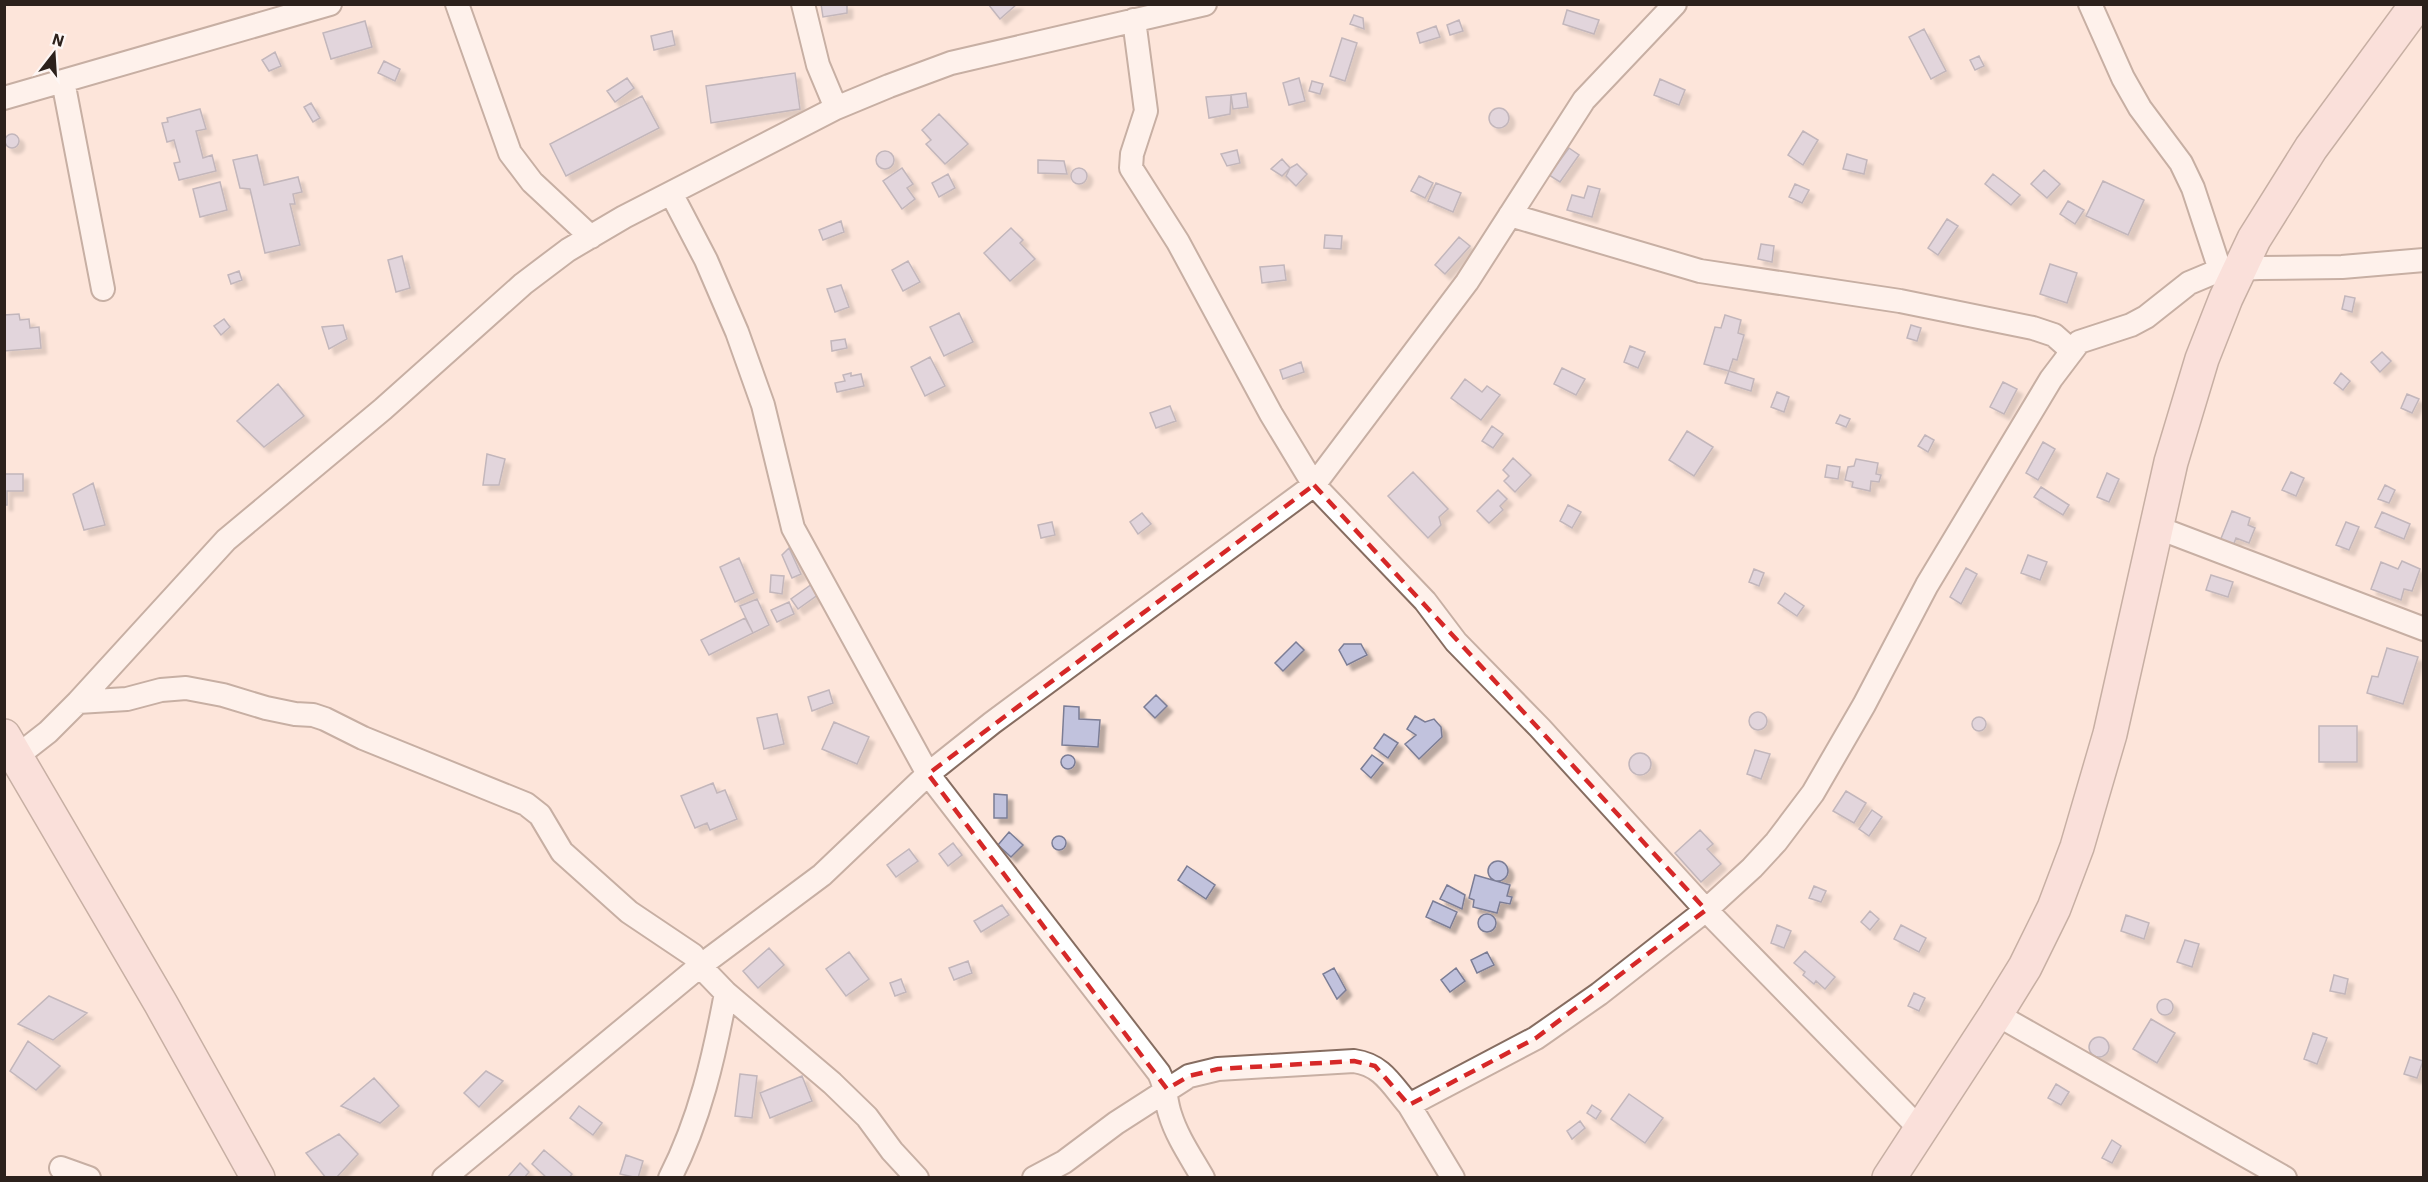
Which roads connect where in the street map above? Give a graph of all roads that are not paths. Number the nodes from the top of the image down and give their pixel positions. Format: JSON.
{"nodes":[{"id":1,"x":330,"y":4,"type":"edge"},
{"id":2,"x":457,"y":4,"type":"edge"},
{"id":3,"x":803,"y":4,"type":"edge"},
{"id":4,"x":1205,"y":4,"type":"edge"},
{"id":5,"x":1675,"y":4,"type":"edge"},
{"id":6,"x":2090,"y":4,"type":"edge"},
{"id":7,"x":2417,"y":4,"type":"edge"},
{"id":8,"x":1134,"y":20,"type":"junction"},
{"id":9,"x":63,"y":81,"type":"junction"},
{"id":10,"x":4,"y":98,"type":"edge"},
{"id":11,"x":836,"y":108,"type":"junction"},
{"id":12,"x":671,"y":194,"type":"junction"},
{"id":13,"x":1510,"y":215,"type":"junction"},
{"id":14,"x":591,"y":237,"type":"junction"},
{"id":15,"x":2424,"y":260,"type":"edge"},
{"id":16,"x":2230,"y":270,"type":"junction"},
{"id":17,"x":103,"y":289,"type":"dead end"},
{"id":18,"x":2071,"y":350,"type":"junction"},
{"id":19,"x":1314,"y":485,"type":"junction"},
{"id":20,"x":2156,"y":527,"type":"junction"},
{"id":21,"x":2424,"y":629,"type":"edge"},
{"id":22,"x":78,"y":702,"type":"junction"},
{"id":23,"x":9,"y":748,"type":"edge"},
{"id":24,"x":928,"y":774,"type":"junction"},
{"id":25,"x":1706,"y":910,"type":"junction"},
{"id":26,"x":700,"y":966,"type":"junction"},
{"id":27,"x":726,"y":993,"type":"junction"},
{"id":28,"x":1996,"y":1014,"type":"junction"},
{"id":29,"x":1167,"y":1089,"type":"junction"},
{"id":30,"x":1409,"y":1105,"type":"junction"},
{"id":31,"x":1921,"y":1130,"type":"junction"},
{"id":32,"x":61,"y":1168,"type":"dead end"},
{"id":33,"x":89,"y":1178,"type":"edge"},
{"id":34,"x":258,"y":1178,"type":"edge"},
{"id":35,"x":444,"y":1178,"type":"edge"},
{"id":36,"x":670,"y":1178,"type":"edge"},
{"id":37,"x":918,"y":1178,"type":"edge"},
{"id":38,"x":1034,"y":1178,"type":"edge"},
{"id":39,"x":1203,"y":1178,"type":"edge"},
{"id":40,"x":1453,"y":1178,"type":"edge"},
{"id":41,"x":1889,"y":1178,"type":"edge"},
{"id":42,"x":2285,"y":1178,"type":"edge"}],
"edges":[{"from":1,"to":9,"type":"street"},
{"from":2,"to":14,"type":"street"},
{"from":3,"to":11,"type":"street"},
{"from":4,"to":8,"type":"street"},
{"from":5,"to":13,"type":"street"},
{"from":6,"to":16,"type":"street"},
{"from":7,"to":16,"type":"street"},
{"from":8,"to":11,"type":"street"},
{"from":8,"to":19,"type":"street"},
{"from":9,"to":10,"type":"street"},
{"from":9,"to":17,"type":"street"},
{"from":11,"to":12,"type":"street"},
{"from":12,"to":14,"type":"street"},
{"from":12,"to":24,"type":"street"},
{"from":13,"to":18,"type":"street"},
{"from":13,"to":19,"type":"street"},
{"from":14,"to":22,"type":"street"},
{"from":15,"to":16,"type":"street"},
{"from":16,"to":18,"type":"street"},
{"from":16,"to":20,"type":"street"},
{"from":18,"to":25,"type":"street"},
{"from":19,"to":24,"type":"street"},
{"from":19,"to":25,"type":"street"},
{"from":20,"to":21,"type":"street"},
{"from":20,"to":28,"type":"street"},
{"from":22,"to":23,"type":"street"},
{"from":22,"to":26,"type":"street"},
{"from":23,"to":34,"type":"street"},
{"from":24,"to":26,"type":"street"},
{"from":24,"to":29,"type":"street"},
{"from":25,"to":30,"type":"street"},
{"from":25,"to":31,"type":"street"},
{"from":26,"to":27,"type":"street"},
{"from":26,"to":35,"type":"street"},
{"from":27,"to":36,"type":"street"},
{"from":27,"to":37,"type":"street"},
{"from":28,"to":31,"type":"street"},
{"from":28,"to":42,"type":"street"},
{"from":29,"to":30,"type":"street"},
{"from":29,"to":38,"type":"street"},
{"from":29,"to":39,"type":"street"},
{"from":30,"to":40,"type":"street"},
{"from":31,"to":41,"type":"street"},
{"from":32,"to":33,"type":"street"}]}
